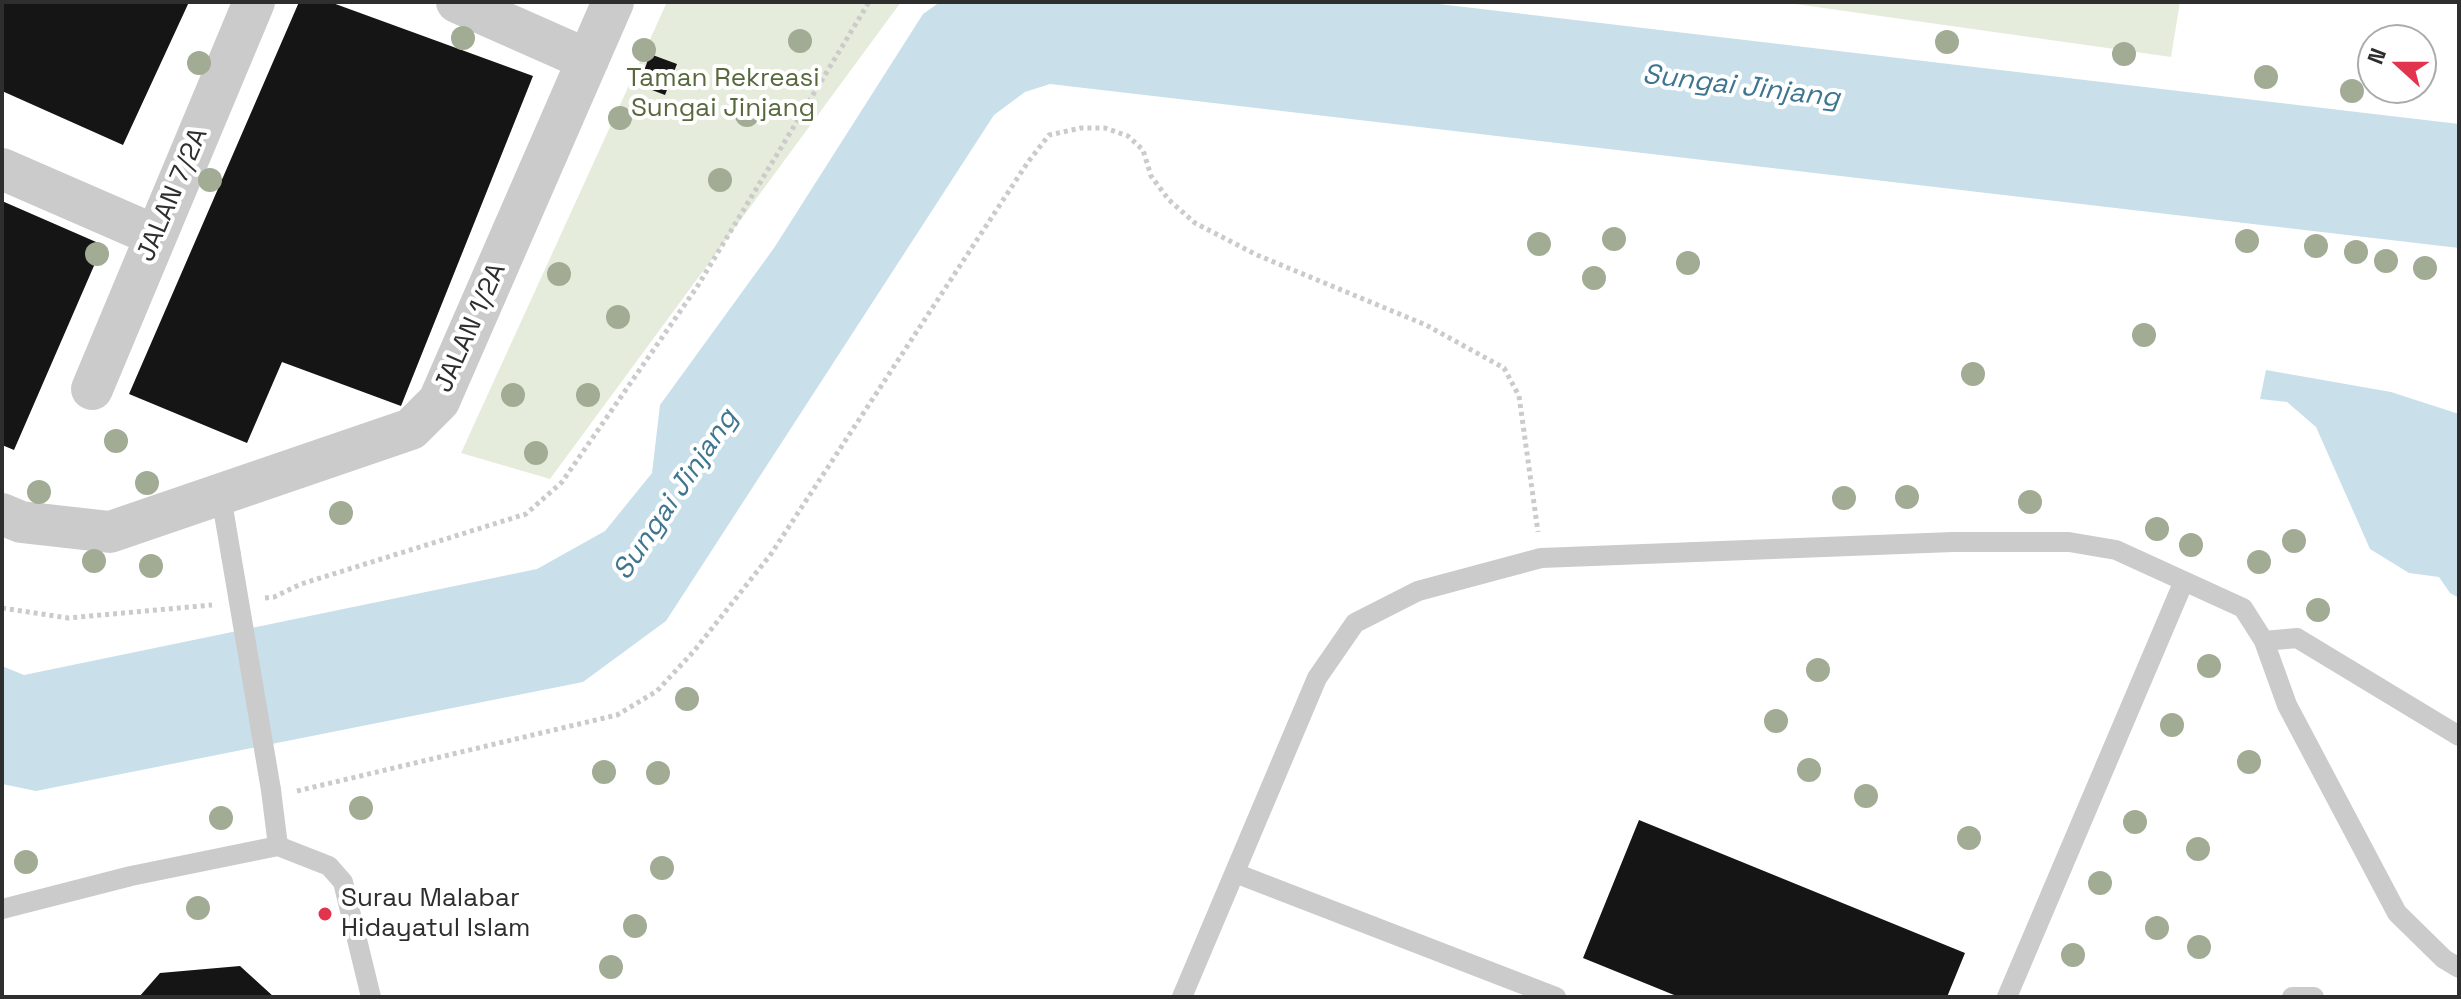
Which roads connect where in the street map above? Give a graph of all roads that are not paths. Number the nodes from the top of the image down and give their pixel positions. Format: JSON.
{"nodes":[{"id":1,"x":254,"y":2,"type":"edge"},
{"id":2,"x":457,"y":2,"type":"edge"},
{"id":3,"x":613,"y":2,"type":"edge"},
{"id":4,"x":588,"y":60,"type":"junction"},
{"id":5,"x":2,"y":169,"type":"edge"},
{"id":6,"x":156,"y":236,"type":"junction"},
{"id":7,"x":92,"y":389,"type":"dead end"},
{"id":8,"x":221,"y":496,"type":"junction"},
{"id":9,"x":2,"y":514,"type":"edge"},
{"id":10,"x":2184,"y":581,"type":"junction"},
{"id":11,"x":2264,"y":641,"type":"junction"},
{"id":12,"x":2459,"y":736,"type":"edge"},
{"id":13,"x":278,"y":846,"type":"junction"},
{"id":14,"x":1235,"y":873,"type":"junction"},
{"id":15,"x":2,"y":909,"type":"edge"},
{"id":16,"x":2459,"y":968,"type":"edge"},
{"id":17,"x":371,"y":997,"type":"edge"},
{"id":18,"x":1182,"y":997,"type":"edge"},
{"id":19,"x":1556,"y":997,"type":"edge"},
{"id":20,"x":2007,"y":997,"type":"edge"},
{"id":21,"x":2292,"y":997,"type":"edge"},
{"id":22,"x":2314,"y":997,"type":"edge"}],
"edges":[{"from":1,"to":6,"type":"street","name":"JALAN 7/2A"},
{"from":2,"to":4,"type":"street"},
{"from":3,"to":4,"type":"street","name":"JALAN 1/2A"},
{"from":4,"to":8,"type":"street","name":"JALAN 1/2A"},
{"from":5,"to":6,"type":"street"},
{"from":6,"to":7,"type":"street","name":"JALAN 7/2A"},
{"from":8,"to":9,"type":"street","name":"JALAN 1/2A"},
{"from":8,"to":13,"type":"lane","bridge":true},
{"from":10,"to":11,"type":"lane"},
{"from":10,"to":14,"type":"lane"},
{"from":10,"to":20,"type":"lane"},
{"from":11,"to":12,"type":"lane"},
{"from":11,"to":16,"type":"lane"},
{"from":13,"to":15,"type":"lane"},
{"from":13,"to":17,"type":"lane"},
{"from":14,"to":18,"type":"lane"},
{"from":14,"to":19,"type":"lane"},
{"from":21,"to":22,"type":"lane"}]}
